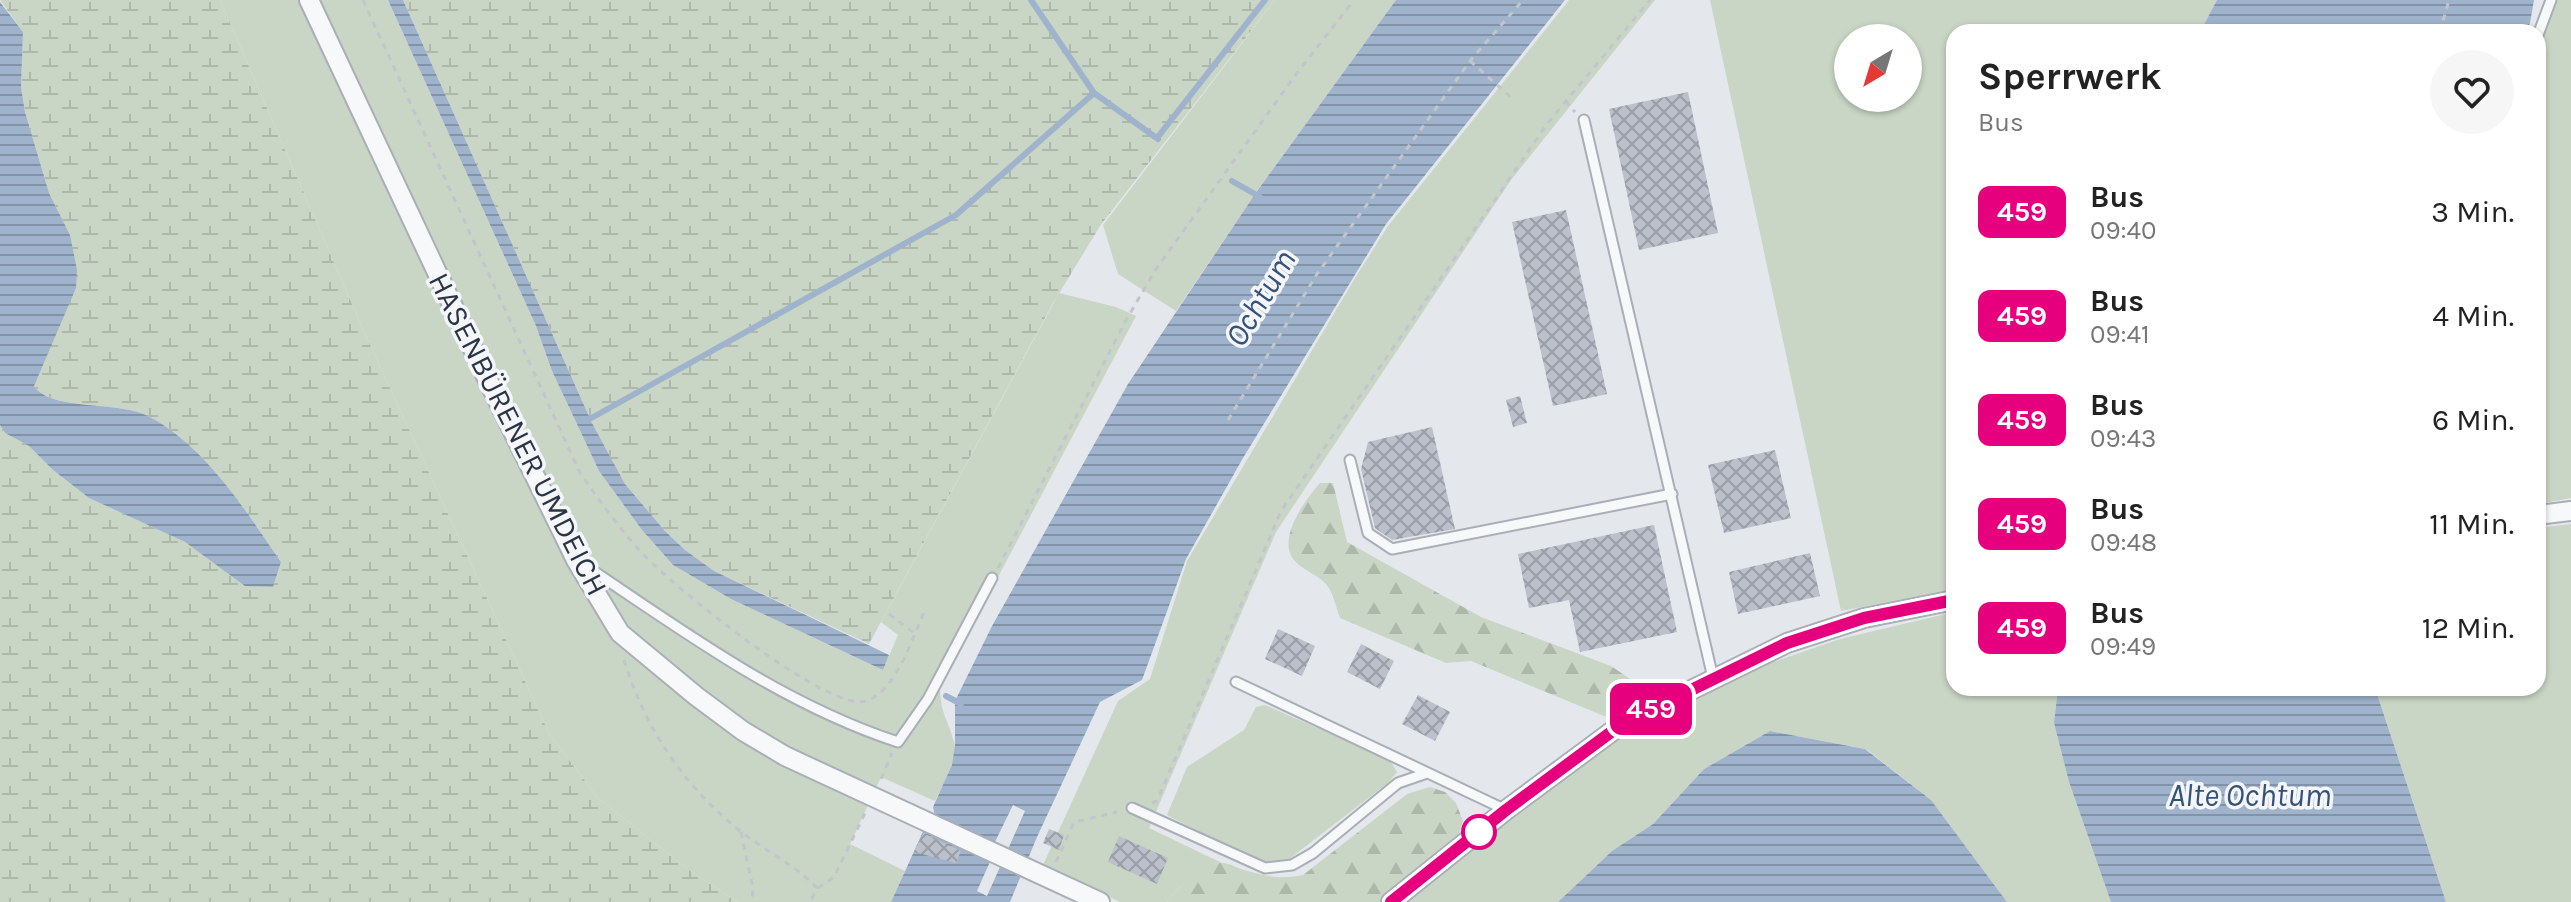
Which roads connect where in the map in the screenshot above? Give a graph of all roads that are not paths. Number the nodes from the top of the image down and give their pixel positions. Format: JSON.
{"nodes":[{"id":1,"x":309,"y":0,"type":"edge"},
{"id":2,"x":2551,"y":0,"type":"edge"},
{"id":3,"x":2542,"y":24,"type":"edge"},
{"id":4,"x":1584,"y":120,"type":"dead end"},
{"id":5,"x":1350,"y":460,"type":"dead end"},
{"id":6,"x":1672,"y":494,"type":"junction"},
{"id":7,"x":2571,"y":511,"type":"edge"},
{"id":8,"x":2546,"y":514,"type":"edge"},
{"id":9,"x":576,"y":560,"type":"junction"},
{"id":10,"x":992,"y":578,"type":"road end"},
{"id":11,"x":1946,"y":601,"type":"edge"},
{"id":12,"x":1713,"y":678,"type":"junction"},
{"id":13,"x":1236,"y":682,"type":"dead end"},
{"id":14,"x":1427,"y":773,"type":"junction"},
{"id":15,"x":1132,"y":808,"type":"road end"},
{"id":16,"x":1506,"y":810,"type":"junction"},
{"id":17,"x":1100,"y":902,"type":"edge"},
{"id":18,"x":1391,"y":902,"type":"edge"}],
"edges":[{"from":1,"to":9,"type":"street","name":"HASENBÜRENER UMDEICH"},
{"from":2,"to":3,"type":"lane"},
{"from":4,"to":6,"type":"lane"},
{"from":5,"to":6,"type":"lane"},
{"from":6,"to":12,"type":"lane"},
{"from":7,"to":8,"type":"street"},
{"from":9,"to":10,"type":"lane"},
{"from":9,"to":17,"type":"street","name":"HASENBÜRENER UMDEICH"},
{"from":11,"to":12,"type":"street"},
{"from":12,"to":16,"type":"street"},
{"from":13,"to":14,"type":"lane"},
{"from":14,"to":15,"type":"lane"},
{"from":14,"to":16,"type":"lane"},
{"from":16,"to":18,"type":"street"}]}
